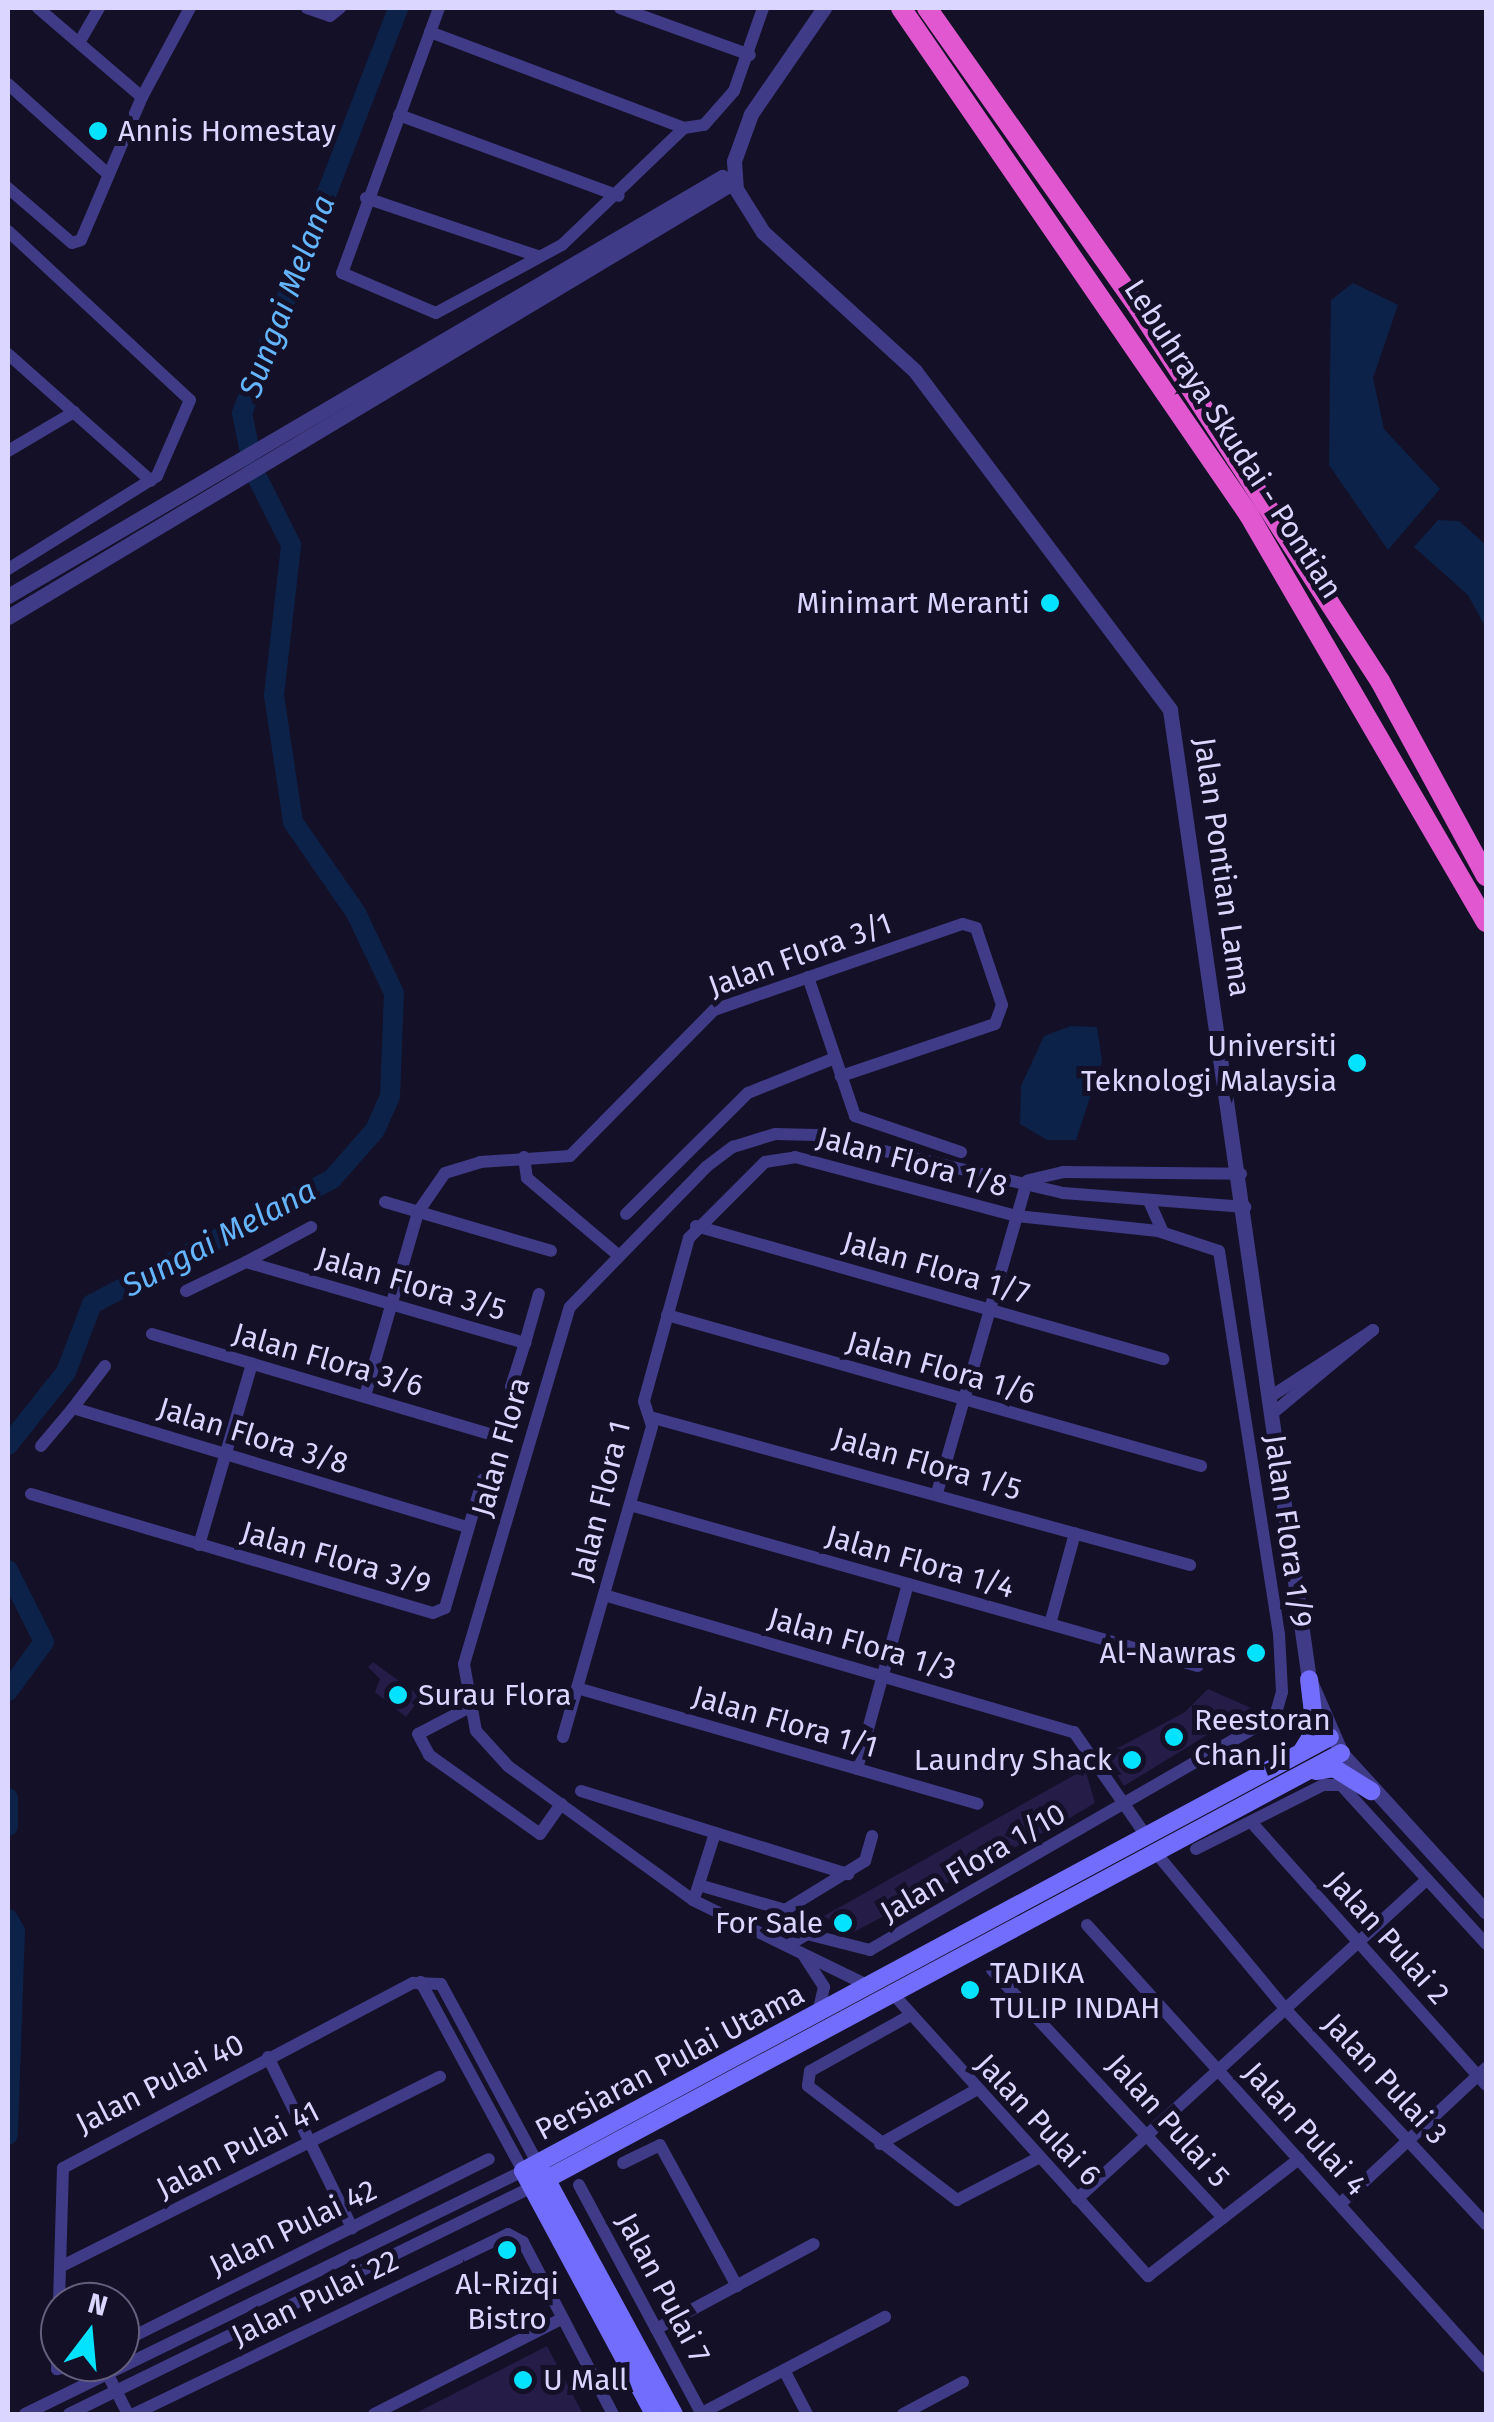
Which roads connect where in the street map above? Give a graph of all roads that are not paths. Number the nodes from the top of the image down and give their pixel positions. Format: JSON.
{"nodes":[{"id":1,"x":38,"y":8,"type":"edge"},
{"id":2,"x":100,"y":8,"type":"edge"},
{"id":3,"x":190,"y":8,"type":"edge"},
{"id":4,"x":307,"y":8,"type":"edge"},
{"id":5,"x":340,"y":8,"type":"edge"},
{"id":6,"x":439,"y":8,"type":"edge"},
{"id":7,"x":620,"y":8,"type":"edge"},
{"id":8,"x":763,"y":8,"type":"edge"},
{"id":9,"x":824,"y":8,"type":"edge"},
{"id":10,"x":898,"y":8,"type":"edge"},
{"id":11,"x":927,"y":8,"type":"edge"},
{"id":12,"x":430,"y":32,"type":"junction"},
{"id":13,"x":80,"y":41,"type":"junction"},
{"id":14,"x":750,"y":56,"type":"junction"},
{"id":15,"x":8,"y":84,"type":"edge"},
{"id":16,"x":142,"y":96,"type":"junction"},
{"id":17,"x":399,"y":114,"type":"junction"},
{"id":18,"x":684,"y":128,"type":"junction"},
{"id":19,"x":740,"y":137,"type":"junction"},
{"id":20,"x":107,"y":174,"type":"junction"},
{"id":21,"x":734,"y":176,"type":"junction"},
{"id":22,"x":8,"y":188,"type":"edge"},
{"id":23,"x":711,"y":190,"type":"junction"},
{"id":24,"x":620,"y":196,"type":"junction"},
{"id":25,"x":366,"y":198,"type":"junction"},
{"id":26,"x":745,"y":210,"type":"junction"},
{"id":27,"x":8,"y":231,"type":"edge"},
{"id":28,"x":537,"y":256,"type":"junction"},
{"id":29,"x":8,"y":354,"type":"edge"},
{"id":30,"x":74,"y":412,"type":"junction"},
{"id":31,"x":8,"y":452,"type":"edge"},
{"id":32,"x":242,"y":465,"type":"junction"},
{"id":33,"x":151,"y":481,"type":"junction"},
{"id":34,"x":8,"y":569,"type":"edge"},
{"id":35,"x":8,"y":596,"type":"edge"},
{"id":36,"x":8,"y":617,"type":"edge"},
{"id":37,"x":1486,"y":876,"type":"edge"},
{"id":38,"x":1486,"y":922,"type":"edge"},
{"id":39,"x":808,"y":977,"type":"junction"},
{"id":40,"x":835,"y":1058,"type":"junction"},
{"id":41,"x":841,"y":1076,"type":"junction"},
{"id":42,"x":961,"y":1152,"type":"dead end"},
{"id":43,"x":795,"y":1156,"type":"joint"},
{"id":44,"x":524,"y":1157,"type":"junction"},
{"id":45,"x":1241,"y":1174,"type":"junction"},
{"id":46,"x":1026,"y":1181,"type":"junction"},
{"id":47,"x":1149,"y":1201,"type":"junction"},
{"id":48,"x":384,"y":1202,"type":"dead end"},
{"id":49,"x":1184,"y":1203,"type":"junction"},
{"id":50,"x":1245,"y":1206,"type":"junction"},
{"id":51,"x":418,"y":1212,"type":"junction"},
{"id":52,"x":626,"y":1214,"type":"dead end"},
{"id":53,"x":1016,"y":1216,"type":"junction"},
{"id":54,"x":696,"y":1226,"type":"junction"},
{"id":55,"x":1162,"y":1226,"type":"junction"},
{"id":56,"x":311,"y":1227,"type":"dead end"},
{"id":57,"x":551,"y":1251,"type":"dead end"},
{"id":58,"x":618,"y":1255,"type":"junction"},
{"id":59,"x":246,"y":1262,"type":"junction"},
{"id":60,"x":186,"y":1291,"type":"dead end"},
{"id":61,"x":539,"y":1294,"type":"dead end"},
{"id":62,"x":392,"y":1305,"type":"junction"},
{"id":63,"x":990,"y":1310,"type":"junction"},
{"id":64,"x":668,"y":1316,"type":"junction"},
{"id":65,"x":152,"y":1334,"type":"dead end"},
{"id":66,"x":524,"y":1343,"type":"junction"},
{"id":67,"x":1162,"y":1359,"type":"dead end"},
{"id":68,"x":252,"y":1364,"type":"junction"},
{"id":69,"x":105,"y":1366,"type":"dead end"},
{"id":70,"x":512,"y":1387,"type":"dead end"},
{"id":71,"x":365,"y":1396,"type":"junction"},
{"id":72,"x":964,"y":1400,"type":"junction"},
{"id":73,"x":1271,"y":1405,"type":"junction"},
{"id":74,"x":73,"y":1408,"type":"junction"},
{"id":75,"x":650,"y":1417,"type":"junction"},
{"id":76,"x":489,"y":1434,"type":"dead end"},
{"id":77,"x":41,"y":1446,"type":"dead end"},
{"id":78,"x":226,"y":1454,"type":"junction"},
{"id":79,"x":1201,"y":1466,"type":"dead end"},
{"id":80,"x":483,"y":1479,"type":"dead end"},
{"id":81,"x":937,"y":1493,"type":"junction"},
{"id":82,"x":31,"y":1494,"type":"dead end"},
{"id":83,"x":630,"y":1505,"type":"junction"},
{"id":84,"x":468,"y":1527,"type":"junction"},
{"id":85,"x":1075,"y":1533,"type":"junction"},
{"id":86,"x":198,"y":1545,"type":"junction"},
{"id":87,"x":1190,"y":1565,"type":"dead end"},
{"id":88,"x":908,"y":1584,"type":"junction"},
{"id":89,"x":604,"y":1596,"type":"junction"},
{"id":90,"x":1050,"y":1624,"type":"junction"},
{"id":91,"x":1198,"y":1666,"type":"dead end"},
{"id":92,"x":882,"y":1676,"type":"junction"},
{"id":93,"x":1309,"y":1679,"type":"junction"},
{"id":94,"x":578,"y":1688,"type":"junction"},
{"id":95,"x":468,"y":1708,"type":"junction"},
{"id":96,"x":563,"y":1737,"type":"dead end"},
{"id":97,"x":1335,"y":1745,"type":"junction"},
{"id":98,"x":1295,"y":1767,"type":"junction"},
{"id":99,"x":857,"y":1769,"type":"junction"},
{"id":100,"x":580,"y":1791,"type":"dead end"},
{"id":101,"x":1371,"y":1791,"type":"junction"},
{"id":102,"x":560,"y":1804,"type":"junction"},
{"id":103,"x":978,"y":1804,"type":"dead end"},
{"id":104,"x":1126,"y":1805,"type":"junction"},
{"id":105,"x":1252,"y":1824,"type":"junction"},
{"id":106,"x":715,"y":1833,"type":"junction"},
{"id":107,"x":872,"y":1836,"type":"dead end"},
{"id":108,"x":1152,"y":1845,"type":"junction"},
{"id":109,"x":1196,"y":1849,"type":"dead end"},
{"id":110,"x":848,"y":1874,"type":"junction"},
{"id":111,"x":1427,"y":1879,"type":"junction"},
{"id":112,"x":698,"y":1885,"type":"junction"},
{"id":113,"x":694,"y":1900,"type":"junction"},
{"id":114,"x":1486,"y":1912,"type":"edge"},
{"id":115,"x":1087,"y":1925,"type":"dead end"},
{"id":116,"x":1360,"y":1944,"type":"junction"},
{"id":117,"x":1486,"y":1944,"type":"edge"},
{"id":118,"x":787,"y":1946,"type":"junction"},
{"id":119,"x":801,"y":1952,"type":"junction"},
{"id":120,"x":992,"y":1970,"type":"dead end"},
{"id":121,"x":872,"y":1988,"type":"junction"},
{"id":122,"x":894,"y":1995,"type":"junction"},
{"id":123,"x":1288,"y":2012,"type":"junction"},
{"id":124,"x":816,"y":2016,"type":"junction"},
{"id":125,"x":909,"y":2016,"type":"junction"},
{"id":126,"x":268,"y":2057,"type":"junction"},
{"id":127,"x":1218,"y":2071,"type":"junction"},
{"id":128,"x":1484,"y":2076,"type":"edge"},
{"id":129,"x":440,"y":2077,"type":"dead end"},
{"id":130,"x":976,"y":2090,"type":"junction"},
{"id":131,"x":1147,"y":2135,"type":"junction"},
{"id":132,"x":1409,"y":2140,"type":"junction"},
{"id":133,"x":310,"y":2142,"type":"junction"},
{"id":134,"x":880,"y":2144,"type":"junction"},
{"id":135,"x":1038,"y":2158,"type":"junction"},
{"id":136,"x":489,"y":2159,"type":"dead end"},
{"id":137,"x":1300,"y":2159,"type":"junction"},
{"id":138,"x":622,"y":2163,"type":"dead end"},
{"id":139,"x":535,"y":2176,"type":"junction"},
{"id":140,"x":579,"y":2186,"type":"dead end"},
{"id":141,"x":1077,"y":2199,"type":"junction"},
{"id":142,"x":1340,"y":2204,"type":"junction"},
{"id":143,"x":1223,"y":2218,"type":"junction"},
{"id":144,"x":1486,"y":2224,"type":"edge"},
{"id":145,"x":352,"y":2228,"type":"junction"},
{"id":146,"x":814,"y":2244,"type":"dead end"},
{"id":147,"x":60,"y":2268,"type":"junction"},
{"id":148,"x":59,"y":2282,"type":"edge"},
{"id":149,"x":736,"y":2286,"type":"junction"},
{"id":150,"x":885,"y":2317,"type":"dead end"},
{"id":151,"x":558,"y":2320,"type":"junction"},
{"id":152,"x":656,"y":2329,"type":"junction"},
{"id":153,"x":140,"y":2334,"type":"edge"},
{"id":154,"x":140,"y":2360,"type":"edge"},
{"id":155,"x":1486,"y":2367,"type":"edge"},
{"id":156,"x":784,"y":2370,"type":"junction"},
{"id":157,"x":93,"y":2382,"type":"edge"},
{"id":158,"x":111,"y":2382,"type":"edge"},
{"id":159,"x":963,"y":2382,"type":"dead end"},
{"id":160,"x":116,"y":2392,"type":"junction"},
{"id":161,"x":30,"y":2412,"type":"edge"},
{"id":162,"x":69,"y":2414,"type":"edge"},
{"id":163,"x":131,"y":2414,"type":"edge"},
{"id":164,"x":376,"y":2414,"type":"edge"},
{"id":165,"x":613,"y":2414,"type":"edge"},
{"id":166,"x":654,"y":2414,"type":"edge"},
{"id":167,"x":674,"y":2414,"type":"edge"},
{"id":168,"x":701,"y":2414,"type":"edge"},
{"id":169,"x":807,"y":2414,"type":"edge"},
{"id":170,"x":902,"y":2414,"type":"edge"}],
"edges":[{"from":1,"to":13,"type":"street"},
{"from":2,"to":13,"type":"street"},
{"from":3,"to":16,"type":"street"},
{"from":4,"to":5,"type":"street"},
{"from":6,"to":12,"type":"street"},
{"from":7,"to":14,"type":"street"},
{"from":8,"to":14,"type":"street"},
{"from":9,"to":19,"type":"street"},
{"from":10,"to":38,"type":"highway","name":"Lebuhraya Skudai - Pontian"},
{"from":11,"to":37,"type":"highway","name":"Lebuhraya Skudai - Pontian"},
{"from":12,"to":17,"type":"street"},
{"from":12,"to":18,"type":"street"},
{"from":13,"to":16,"type":"street"},
{"from":14,"to":18,"type":"street"},
{"from":15,"to":20,"type":"street"},
{"from":16,"to":20,"type":"street"},
{"from":17,"to":24,"type":"street"},
{"from":17,"to":25,"type":"street"},
{"from":18,"to":24,"type":"street"},
{"from":19,"to":21,"type":"street"},
{"from":19,"to":23,"type":"street"},
{"from":20,"to":22,"type":"street"},
{"from":21,"to":23,"type":"street"},
{"from":21,"to":26,"type":"street","name":"Jalan Pontian Lama"},
{"from":23,"to":26,"type":"street"},
{"from":23,"to":32,"type":"street"},
{"from":24,"to":28,"type":"street"},
{"from":25,"to":28,"type":"street"},
{"from":25,"to":28,"type":"street"},
{"from":26,"to":45,"type":"street","name":"Jalan Pontian Lama"},
{"from":27,"to":33,"type":"street"},
{"from":29,"to":30,"type":"street"},
{"from":30,"to":31,"type":"street"},
{"from":30,"to":33,"type":"street"},
{"from":32,"to":35,"type":"street"},
{"from":32,"to":36,"type":"street"},
{"from":33,"to":34,"type":"street"},
{"from":39,"to":40,"type":"street"},
{"from":39,"to":41,"type":"street","name":"Jalan Flora 3/1"},
{"from":39,"to":44,"type":"street","name":"Jalan Flora 3/1"},
{"from":40,"to":41,"type":"street"},
{"from":40,"to":52,"type":"street"},
{"from":41,"to":42,"type":"street"},
{"from":43,"to":53,"type":"street","name":"Jalan Flora 1/8"},
{"from":43,"to":54,"type":"street","name":"Jalan Flora 1"},
{"from":44,"to":51,"type":"street","name":"Jalan Flora 3/1"},
{"from":44,"to":58,"type":"street"},
{"from":45,"to":46,"type":"street","name":"Jalan Flora"},
{"from":45,"to":50,"type":"street","name":"Jalan Pontian Lama"},
{"from":46,"to":47,"type":"street","name":"Jalan Flora"},
{"from":46,"to":53,"type":"street"},
{"from":46,"to":58,"type":"street","name":"Jalan Flora"},
{"from":47,"to":49,"type":"street","name":"Jalan Flora"},
{"from":47,"to":55,"type":"street"},
{"from":48,"to":51,"type":"street"},
{"from":49,"to":50,"type":"street","name":"Jalan Flora"},
{"from":49,"to":55,"type":"street"},
{"from":50,"to":73,"type":"street","name":"Jalan Pontian Lama"},
{"from":51,"to":57,"type":"street"},
{"from":51,"to":62,"type":"street"},
{"from":53,"to":55,"type":"street","name":"Jalan Flora 1/8"},
{"from":53,"to":63,"type":"street"},
{"from":54,"to":63,"type":"street","name":"Jalan Flora 1/7"},
{"from":54,"to":64,"type":"street","name":"Jalan Flora 1"},
{"from":55,"to":104,"type":"street","name":"Jalan Flora 1/9"},
{"from":56,"to":59,"type":"street"},
{"from":58,"to":95,"type":"street","name":"Jalan Flora"},
{"from":59,"to":60,"type":"street"},
{"from":59,"to":62,"type":"street","name":"Jalan Flora 3/5"},
{"from":61,"to":66,"type":"street"},
{"from":62,"to":66,"type":"street","name":"Jalan Flora 3/5"},
{"from":62,"to":71,"type":"street"},
{"from":63,"to":67,"type":"street","name":"Jalan Flora 1/7"},
{"from":63,"to":72,"type":"street"},
{"from":64,"to":72,"type":"street","name":"Jalan Flora 1/6"},
{"from":64,"to":75,"type":"street","name":"Jalan Flora 1"},
{"from":65,"to":68,"type":"street","name":"Jalan Flora 3/6"},
{"from":66,"to":70,"type":"street","name":"Jalan Flora 3/5"},
{"from":68,"to":71,"type":"street","name":"Jalan Flora 3/6"},
{"from":68,"to":78,"type":"street"},
{"from":69,"to":74,"type":"street"},
{"from":71,"to":76,"type":"street","name":"Jalan Flora 3/6"},
{"from":72,"to":79,"type":"street","name":"Jalan Flora 1/6"},
{"from":72,"to":81,"type":"street"},
{"from":73,"to":73,"type":"street"},
{"from":73,"to":93,"type":"street","name":"Jalan Pontian Lama"},
{"from":74,"to":77,"type":"street"},
{"from":74,"to":78,"type":"street","name":"Jalan Flora 3/8"},
{"from":75,"to":81,"type":"street","name":"Jalan Flora 1/5"},
{"from":75,"to":83,"type":"street","name":"Jalan Flora 1"},
{"from":78,"to":84,"type":"street","name":"Jalan Flora 3/8"},
{"from":78,"to":86,"type":"street"},
{"from":80,"to":84,"type":"street","name":"Jalan Flora 3/9"},
{"from":81,"to":85,"type":"street","name":"Jalan Flora 1/5"},
{"from":82,"to":86,"type":"street"},
{"from":83,"to":88,"type":"street","name":"Jalan Flora 1/4"},
{"from":83,"to":89,"type":"street","name":"Jalan Flora 1"},
{"from":84,"to":86,"type":"street","name":"Jalan Flora 3/9"},
{"from":85,"to":87,"type":"street","name":"Jalan Flora 1/5"},
{"from":85,"to":90,"type":"street"},
{"from":88,"to":90,"type":"street","name":"Jalan Flora 1/4"},
{"from":88,"to":92,"type":"street"},
{"from":89,"to":92,"type":"street","name":"Jalan Flora 1/3"},
{"from":89,"to":94,"type":"street","name":"Jalan Flora 1"},
{"from":90,"to":91,"type":"street","name":"Jalan Flora 1/4"},
{"from":92,"to":99,"type":"street"},
{"from":92,"to":104,"type":"street","name":"Jalan Flora 1/3"},
{"from":93,"to":97,"type":"street","name":"Jalan Pontian Lama"},
{"from":93,"to":98,"type":"main road"},
{"from":94,"to":96,"type":"street","name":"Jalan Flora 1"},
{"from":94,"to":99,"type":"street","name":"Jalan Flora 1/1"},
{"from":95,"to":102,"type":"street","name":"Jalan Flora"},
{"from":95,"to":102,"type":"street"},
{"from":97,"to":98,"type":"main road","name":"Persiaran Pulai Utama"},
{"from":97,"to":101,"type":"street","name":"Jalan Pontian Lama"},
{"from":98,"to":101,"type":"main road"},
{"from":98,"to":108,"type":"main road","name":"Persiaran Pulai Utama"},
{"from":99,"to":103,"type":"street","name":"Jalan Flora 1/1"},
{"from":100,"to":106,"type":"street"},
{"from":101,"to":114,"type":"street","name":"Jalan Pontian Lama"},
{"from":102,"to":113,"type":"street","name":"Jalan Flora"},
{"from":104,"to":108,"type":"street","name":"Jalan Pulai 3"},
{"from":104,"to":118,"type":"street","name":"Jalan Flora 1/10"},
{"from":105,"to":109,"type":"street"},
{"from":105,"to":111,"type":"street"},
{"from":105,"to":116,"type":"street","name":"Jalan Pulai 2"},
{"from":106,"to":110,"type":"street"},
{"from":106,"to":112,"type":"street"},
{"from":107,"to":110,"type":"street"},
{"from":108,"to":121,"type":"main road","name":"Persiaran Pulai Utama"},
{"from":108,"to":122,"type":"main road","name":"Persiaran Pulai Utama"},
{"from":108,"to":123,"type":"street","name":"Jalan Pulai 3"},
{"from":110,"to":112,"type":"street"},
{"from":111,"to":116,"type":"street"},
{"from":111,"to":117,"type":"street"},
{"from":112,"to":113,"type":"street"},
{"from":113,"to":118,"type":"street","name":"Jalan Flora"},
{"from":115,"to":127,"type":"street","name":"Jalan Pulai 4"},
{"from":116,"to":123,"type":"street"},
{"from":116,"to":128,"type":"street","name":"Jalan Pulai 2"},
{"from":118,"to":119,"type":"street","name":"Jalan Flora"},
{"from":119,"to":121,"type":"street","name":"Jalan Flora"},
{"from":119,"to":124,"type":"street"},
{"from":120,"to":131,"type":"street","name":"Jalan Pulai 5"},
{"from":121,"to":124,"type":"main road","name":"Persiaran Pulai Utama"},
{"from":122,"to":125,"type":"street","name":"Jalan Pulai 6"},
{"from":122,"to":139,"type":"main road","name":"Persiaran Pulai Utama"},
{"from":123,"to":127,"type":"street","name":"Jalan Pulai 3"},
{"from":123,"to":132,"type":"street","name":"Jalan Pulai 3"},
{"from":124,"to":139,"type":"main road","name":"Persiaran Pulai Utama"},
{"from":125,"to":130,"type":"street","name":"Jalan Pulai 6"},
{"from":125,"to":134,"type":"street"},
{"from":126,"to":133,"type":"street"},
{"from":126,"to":139,"type":"street","name":"Jalan Pulai 40"},
{"from":126,"to":147,"type":"street","name":"Jalan Pulai 40"},
{"from":127,"to":131,"type":"street","name":"Jalan Pulai 3"},
{"from":127,"to":137,"type":"street","name":"Jalan Pulai 4"},
{"from":128,"to":132,"type":"street"},
{"from":129,"to":133,"type":"street","name":"Jalan Pulai 41"},
{"from":130,"to":134,"type":"street"},
{"from":130,"to":135,"type":"street","name":"Jalan Pulai 6"},
{"from":131,"to":141,"type":"street","name":"Jalan Pulai 3"},
{"from":131,"to":143,"type":"street","name":"Jalan Pulai 5"},
{"from":132,"to":142,"type":"street"},
{"from":132,"to":144,"type":"street","name":"Jalan Pulai 3"},
{"from":133,"to":145,"type":"street"},
{"from":133,"to":147,"type":"street","name":"Jalan Pulai 41"},
{"from":134,"to":135,"type":"street"},
{"from":135,"to":141,"type":"street","name":"Jalan Pulai 6"},
{"from":136,"to":145,"type":"street","name":"Jalan Pulai 42"},
{"from":137,"to":142,"type":"street","name":"Jalan Pulai 4"},
{"from":137,"to":143,"type":"street"},
{"from":138,"to":149,"type":"street"},
{"from":139,"to":154,"type":"street","name":"Persiaran Pulai Utama"},
{"from":139,"to":160,"type":"street","name":"Persiaran Pulai Utama"},
{"from":139,"to":166,"type":"main road"},
{"from":139,"to":167,"type":"main road"},
{"from":140,"to":152,"type":"street","name":"Jalan Pulai 7"},
{"from":141,"to":143,"type":"street","name":"Jalan Pulai 6"},
{"from":142,"to":155,"type":"street","name":"Jalan Pulai 4"},
{"from":145,"to":153,"type":"street","name":"Jalan Pulai 42"},
{"from":146,"to":149,"type":"street"},
{"from":147,"to":148,"type":"street","name":"Jalan Pulai 40"},
{"from":149,"to":152,"type":"street"},
{"from":150,"to":156,"type":"street"},
{"from":151,"to":163,"type":"street","name":"Jalan Pulai 22"},
{"from":151,"to":164,"type":"street"},
{"from":151,"to":165,"type":"street"},
{"from":152,"to":168,"type":"street","name":"Jalan Pulai 7"},
{"from":156,"to":168,"type":"street"},
{"from":156,"to":169,"type":"street"},
{"from":157,"to":161,"type":"street","name":"Persiaran Pulai Utama"},
{"from":158,"to":160,"type":"street"},
{"from":159,"to":170,"type":"street"},
{"from":160,"to":162,"type":"street","name":"Persiaran Pulai Utama"},
{"from":160,"to":163,"type":"street"}]}
